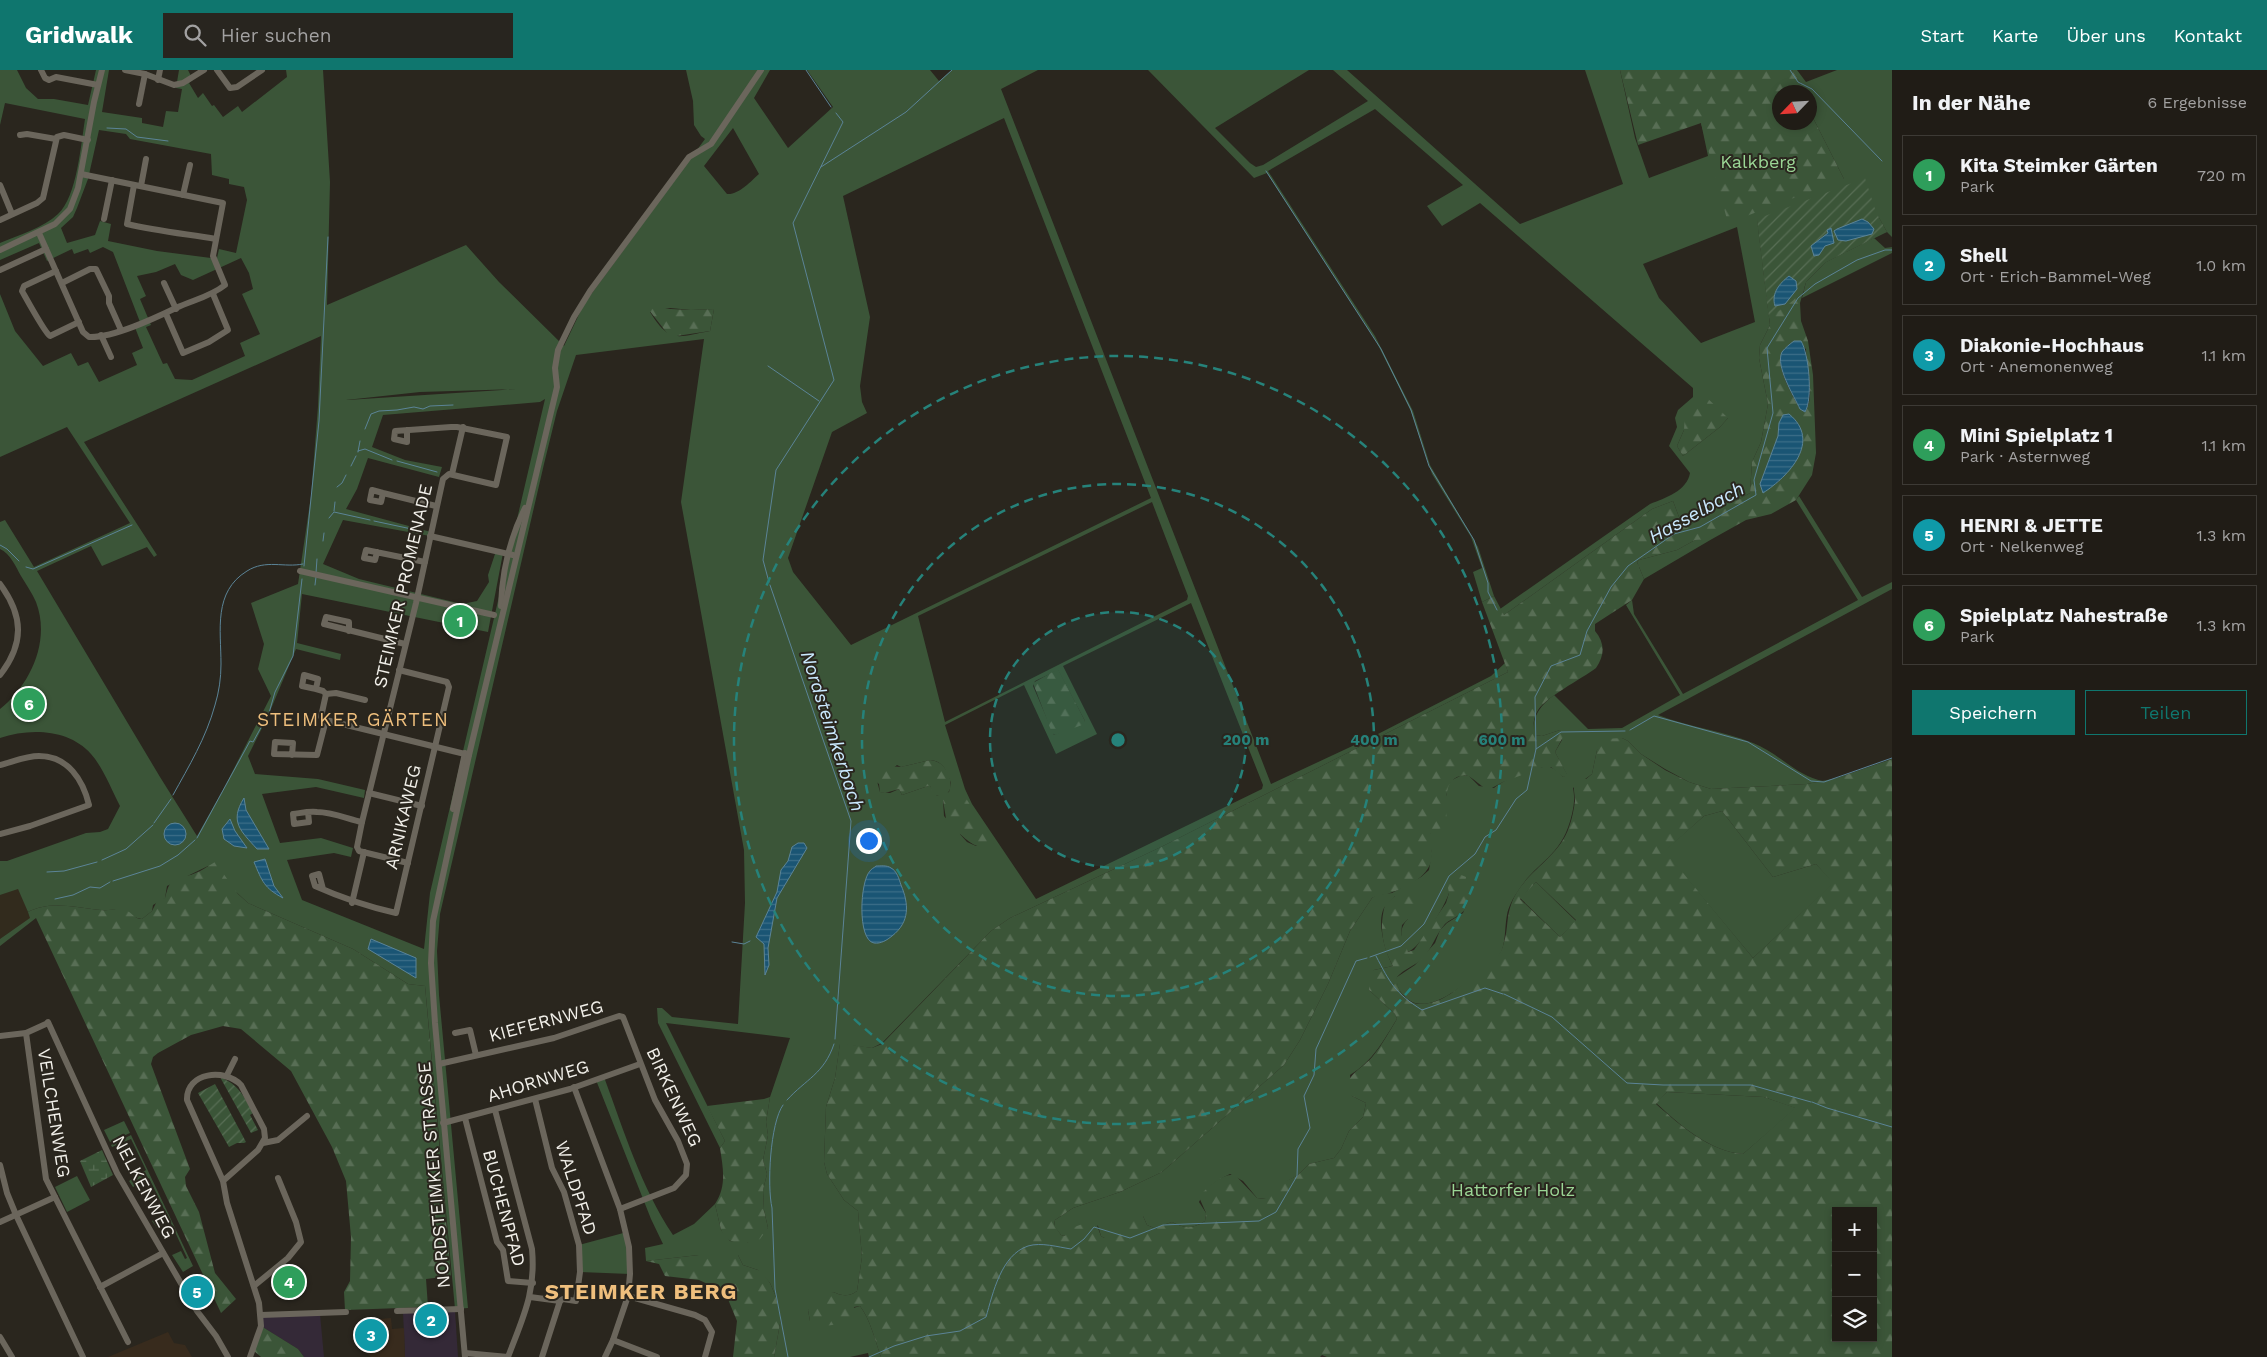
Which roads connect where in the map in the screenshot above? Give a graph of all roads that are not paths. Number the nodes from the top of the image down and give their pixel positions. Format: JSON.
{"nodes":[{"id":1,"x":41,"y":70,"type":"edge"},
{"id":2,"x":102,"y":70,"type":"edge"},
{"id":3,"x":125,"y":70,"type":"edge"},
{"id":4,"x":160,"y":70,"type":"edge"},
{"id":5,"x":204,"y":70,"type":"edge"},
{"id":6,"x":217,"y":70,"type":"edge"},
{"id":7,"x":262,"y":70,"type":"edge"},
{"id":8,"x":761,"y":70,"type":"edge"},
{"id":9,"x":145,"y":74,"type":"junction"},
{"id":10,"x":158,"y":80,"type":"junction"},
{"id":11,"x":98,"y":85,"type":"junction"},
{"id":12,"x":139,"y":104,"type":"dead end"},
{"id":13,"x":20,"y":135,"type":"dead end"},
{"id":14,"x":56,"y":139,"type":"junction"},
{"id":15,"x":88,"y":140,"type":"junction"},
{"id":16,"x":146,"y":160,"type":"dead end"},
{"id":17,"x":190,"y":165,"type":"dead end"},
{"id":18,"x":81,"y":174,"type":"junction"},
{"id":19,"x":112,"y":180,"type":"junction"},
{"id":20,"x":0,"y":185,"type":"edge"},
{"id":21,"x":137,"y":186,"type":"junction"},
{"id":22,"x":183,"y":195,"type":"junction"},
{"id":23,"x":12,"y":214,"type":"junction"},
{"id":24,"x":104,"y":219,"type":"dead end"},
{"id":25,"x":0,"y":220,"type":"edge"},
{"id":26,"x":39,"y":233,"type":"junction"},
{"id":27,"x":216,"y":239,"type":"junction"},
{"id":28,"x":46,"y":249,"type":"junction"},
{"id":29,"x":0,"y":250,"type":"edge"},
{"id":30,"x":0,"y":270,"type":"edge"},
{"id":31,"x":56,"y":271,"type":"junction"},
{"id":32,"x":62,"y":283,"type":"junction"},
{"id":33,"x":164,"y":283,"type":"dead end"},
{"id":34,"x":213,"y":294,"type":"junction"},
{"id":35,"x":176,"y":308,"type":"junction"},
{"id":36,"x":166,"y":314,"type":"junction"},
{"id":37,"x":79,"y":322,"type":"junction"},
{"id":38,"x":121,"y":330,"type":"junction"},
{"id":39,"x":101,"y":335,"type":"junction"},
{"id":40,"x":111,"y":356,"type":"dead end"},
{"id":41,"x":463,"y":428,"type":"junction"},
{"id":42,"x":407,"y":430,"type":"dead end"},
{"id":43,"x":452,"y":474,"type":"junction"},
{"id":44,"x":531,"y":492,"type":"junction"},
{"id":45,"x":383,"y":493,"type":"dead end"},
{"id":46,"x":436,"y":506,"type":"junction"},
{"id":47,"x":430,"y":536,"type":"junction"},
{"id":48,"x":377,"y":552,"type":"dead end"},
{"id":49,"x":509,"y":554,"type":"junction"},
{"id":50,"x":516,"y":556,"type":"junction"},
{"id":51,"x":425,"y":562,"type":"junction"},
{"id":52,"x":300,"y":570,"type":"dead end"},
{"id":53,"x":0,"y":584,"type":"edge"},
{"id":54,"x":417,"y":598,"type":"junction"},
{"id":55,"x":494,"y":615,"type":"dead end"},
{"id":56,"x":499,"y":628,"type":"junction"},
{"id":57,"x":349,"y":630,"type":"dead end"},
{"id":58,"x":406,"y":644,"type":"junction"},
{"id":59,"x":399,"y":670,"type":"junction"},
{"id":60,"x":0,"y":674,"type":"edge"},
{"id":61,"x":316,"y":689,"type":"dead end"},
{"id":62,"x":326,"y":694,"type":"junction"},
{"id":63,"x":365,"y":700,"type":"dead end"},
{"id":64,"x":323,"y":719,"type":"junction"},
{"id":65,"x":384,"y":734,"type":"junction"},
{"id":66,"x":435,"y":746,"type":"junction"},
{"id":67,"x":467,"y":754,"type":"junction"},
{"id":68,"x":292,"y":755,"type":"dead end"},
{"id":69,"x":0,"y":765,"type":"edge"},
{"id":70,"x":370,"y":793,"type":"junction"},
{"id":71,"x":422,"y":806,"type":"junction"},
{"id":72,"x":308,"y":812,"type":"dead end"},
{"id":73,"x":362,"y":822,"type":"junction"},
{"id":74,"x":0,"y":834,"type":"edge"},
{"id":75,"x":364,"y":852,"type":"junction"},
{"id":76,"x":408,"y":862,"type":"junction"},
{"id":77,"x":322,"y":889,"type":"dead end"},
{"id":78,"x":352,"y":902,"type":"junction"},
{"id":79,"x":623,"y":1018,"type":"joint"},
{"id":80,"x":26,"y":1033,"type":"junction"},
{"id":81,"x":455,"y":1033,"type":"dead end"},
{"id":82,"x":0,"y":1036,"type":"edge"},
{"id":83,"x":476,"y":1055,"type":"junction"},
{"id":84,"x":235,"y":1058,"type":"dead end"},
{"id":85,"x":439,"y":1064,"type":"junction"},
{"id":86,"x":640,"y":1064,"type":"junction"},
{"id":87,"x":227,"y":1075,"type":"junction"},
{"id":88,"x":574,"y":1087,"type":"junction"},
{"id":89,"x":535,"y":1099,"type":"junction"},
{"id":90,"x":495,"y":1110,"type":"junction"},
{"id":91,"x":307,"y":1116,"type":"dead end"},
{"id":92,"x":466,"y":1118,"type":"junction"},
{"id":93,"x":443,"y":1123,"type":"junction"},
{"id":94,"x":263,"y":1143,"type":"junction"},
{"id":95,"x":0,"y":1165,"type":"edge"},
{"id":96,"x":278,"y":1178,"type":"dead end"},
{"id":97,"x":223,"y":1180,"type":"junction"},
{"id":98,"x":3,"y":1194,"type":"edge"},
{"id":99,"x":55,"y":1197,"type":"junction"},
{"id":100,"x":620,"y":1209,"type":"junction"},
{"id":101,"x":16,"y":1215,"type":"junction"},
{"id":102,"x":0,"y":1221,"type":"edge"},
{"id":103,"x":162,"y":1253,"type":"junction"},
{"id":104,"x":534,"y":1283,"type":"junction"},
{"id":105,"x":254,"y":1286,"type":"junction"},
{"id":106,"x":100,"y":1287,"type":"junction"},
{"id":107,"x":628,"y":1296,"type":"junction"},
{"id":108,"x":530,"y":1297,"type":"junction"},
{"id":109,"x":560,"y":1301,"type":"junction"},
{"id":110,"x":461,"y":1309,"type":"junction"},
{"id":111,"x":396,"y":1311,"type":"dead end"},
{"id":112,"x":346,"y":1312,"type":"dead end"},
{"id":113,"x":261,"y":1315,"type":"junction"},
{"id":114,"x":0,"y":1337,"type":"edge"},
{"id":115,"x":614,"y":1340,"type":"junction"},
{"id":116,"x":128,"y":1342,"type":"dead end"},
{"id":117,"x":11,"y":1355,"type":"edge"},
{"id":118,"x":465,"y":1355,"type":"edge"},
{"id":119,"x":1,"y":1357,"type":"edge"},
{"id":120,"x":83,"y":1357,"type":"edge"},
{"id":121,"x":228,"y":1357,"type":"edge"},
{"id":122,"x":250,"y":1357,"type":"edge"},
{"id":123,"x":508,"y":1357,"type":"edge"},
{"id":124,"x":542,"y":1357,"type":"edge"},
{"id":125,"x":605,"y":1357,"type":"edge"},
{"id":126,"x":657,"y":1357,"type":"edge"},
{"id":127,"x":705,"y":1357,"type":"edge"}],
"edges":[{"from":1,"to":11,"type":"street"},
{"from":2,"to":11,"type":"street"},
{"from":3,"to":9,"type":"street"},
{"from":4,"to":10,"type":"street"},
{"from":5,"to":10,"type":"street"},
{"from":6,"to":7,"type":"street"},
{"from":8,"to":44,"type":"street"},
{"from":9,"to":10,"type":"street"},
{"from":9,"to":12,"type":"street"},
{"from":11,"to":15,"type":"street"},
{"from":13,"to":14,"type":"street"},
{"from":14,"to":15,"type":"street"},
{"from":14,"to":23,"type":"street"},
{"from":15,"to":18,"type":"street"},
{"from":16,"to":21,"type":"street"},
{"from":17,"to":22,"type":"street"},
{"from":18,"to":19,"type":"street"},
{"from":18,"to":26,"type":"street"},
{"from":19,"to":21,"type":"street"},
{"from":19,"to":24,"type":"street"},
{"from":20,"to":23,"type":"street"},
{"from":21,"to":22,"type":"street"},
{"from":21,"to":27,"type":"street"},
{"from":22,"to":27,"type":"street"},
{"from":23,"to":25,"type":"street"},
{"from":26,"to":28,"type":"street"},
{"from":26,"to":29,"type":"street"},
{"from":27,"to":34,"type":"street"},
{"from":28,"to":30,"type":"street"},
{"from":28,"to":31,"type":"street"},
{"from":31,"to":32,"type":"street"},
{"from":31,"to":37,"type":"street"},
{"from":32,"to":37,"type":"street"},
{"from":32,"to":38,"type":"street"},
{"from":33,"to":35,"type":"street"},
{"from":34,"to":35,"type":"street"},
{"from":34,"to":36,"type":"street"},
{"from":35,"to":36,"type":"street"},
{"from":36,"to":38,"type":"street"},
{"from":37,"to":39,"type":"street"},
{"from":38,"to":39,"type":"street"},
{"from":39,"to":40,"type":"street"},
{"from":41,"to":42,"type":"street"},
{"from":41,"to":43,"type":"street"},
{"from":41,"to":43,"type":"street"},
{"from":43,"to":46,"type":"street","name":"STEIMKER PROMENADE"},
{"from":44,"to":49,"type":"street"},
{"from":44,"to":50,"type":"street"},
{"from":45,"to":46,"type":"street"},
{"from":46,"to":47,"type":"street","name":"STEIMKER PROMENADE"},
{"from":47,"to":49,"type":"street"},
{"from":47,"to":51,"type":"street","name":"STEIMKER PROMENADE"},
{"from":48,"to":51,"type":"street"},
{"from":49,"to":50,"type":"street"},
{"from":49,"to":56,"type":"street"},
{"from":50,"to":56,"type":"street"},
{"from":51,"to":54,"type":"street","name":"STEIMKER PROMENADE"},
{"from":52,"to":54,"type":"street"},
{"from":53,"to":60,"type":"street"},
{"from":54,"to":55,"type":"street"},
{"from":54,"to":58,"type":"street","name":"STEIMKER PROMENADE"},
{"from":56,"to":67,"type":"street","name":"NORDSTEIMKER STRASSE"},
{"from":57,"to":58,"type":"street"},
{"from":58,"to":59,"type":"street","name":"STEIMKER PROMENADE"},
{"from":59,"to":65,"type":"street","name":"STEIMKER PROMENADE"},
{"from":59,"to":66,"type":"street","name":"ARNIKAWEG"},
{"from":61,"to":62,"type":"street"},
{"from":62,"to":63,"type":"street"},
{"from":62,"to":64,"type":"street"},
{"from":64,"to":65,"type":"street"},
{"from":64,"to":68,"type":"street"},
{"from":65,"to":66,"type":"street"},
{"from":65,"to":70,"type":"street","name":"STEIMKER PROMENADE"},
{"from":66,"to":67,"type":"street"},
{"from":66,"to":71,"type":"street","name":"ARNIKAWEG"},
{"from":67,"to":85,"type":"street","name":"NORDSTEIMKER STRASSE"},
{"from":69,"to":74,"type":"street"},
{"from":70,"to":71,"type":"street"},
{"from":70,"to":73,"type":"street","name":"STEIMKER PROMENADE"},
{"from":71,"to":76,"type":"street","name":"ARNIKAWEG"},
{"from":72,"to":73,"type":"street"},
{"from":73,"to":75,"type":"street","name":"STEIMKER PROMENADE"},
{"from":75,"to":76,"type":"street"},
{"from":75,"to":78,"type":"street","name":"ARNIKAWEG"},
{"from":76,"to":78,"type":"street","name":"ARNIKAWEG"},
{"from":77,"to":78,"type":"street"},
{"from":79,"to":83,"type":"street","name":"KIEFERNWEG"},
{"from":79,"to":86,"type":"street","name":"BIRKENWEG"},
{"from":80,"to":82,"type":"street","name":"NELKENWEG"},
{"from":80,"to":99,"type":"street","name":"VEILCHENWEG"},
{"from":80,"to":103,"type":"street","name":"NELKENWEG"},
{"from":81,"to":83,"type":"street","name":"KIEFERNWEG"},
{"from":83,"to":85,"type":"street","name":"KIEFERNWEG"},
{"from":84,"to":87,"type":"street"},
{"from":85,"to":93,"type":"street","name":"NORDSTEIMKER STRASSE"},
{"from":86,"to":88,"type":"street","name":"AHORNWEG"},
{"from":86,"to":100,"type":"street","name":"BIRKENWEG"},
{"from":87,"to":94,"type":"street"},
{"from":87,"to":97,"type":"street"},
{"from":88,"to":89,"type":"street","name":"AHORNWEG"},
{"from":88,"to":100,"type":"street"},
{"from":89,"to":90,"type":"street","name":"AHORNWEG"},
{"from":89,"to":109,"type":"street","name":"WALDPFAD"},
{"from":90,"to":92,"type":"street","name":"AHORNWEG"},
{"from":90,"to":104,"type":"street"},
{"from":91,"to":94,"type":"street"},
{"from":92,"to":93,"type":"street","name":"AHORNWEG"},
{"from":92,"to":104,"type":"street","name":"BUCHENPFAD"},
{"from":93,"to":110,"type":"street","name":"NORDSTEIMKER STRASSE"},
{"from":94,"to":97,"type":"street"},
{"from":95,"to":98,"type":"street"},
{"from":96,"to":105,"type":"street"},
{"from":97,"to":105,"type":"street"},
{"from":98,"to":101,"type":"street"},
{"from":99,"to":101,"type":"street","name":"VEILCHENWEG"},
{"from":99,"to":106,"type":"street","name":"VEILCHENWEG"},
{"from":100,"to":107,"type":"street"},
{"from":101,"to":102,"type":"street","name":"VEILCHENWEG"},
{"from":101,"to":120,"type":"street"},
{"from":103,"to":106,"type":"street"},
{"from":103,"to":121,"type":"street","name":"NELKENWEG"},
{"from":104,"to":108,"type":"street"},
{"from":105,"to":113,"type":"street"},
{"from":106,"to":116,"type":"street","name":"VEILCHENWEG"},
{"from":107,"to":115,"type":"street"},
{"from":107,"to":127,"type":"street"},
{"from":108,"to":109,"type":"street"},
{"from":108,"to":123,"type":"street"},
{"from":109,"to":124,"type":"street"},
{"from":110,"to":111,"type":"street"},
{"from":110,"to":118,"type":"street","name":"NORDSTEIMKER STRASSE"},
{"from":112,"to":113,"type":"street"},
{"from":113,"to":122,"type":"street"},
{"from":114,"to":117,"type":"street"},
{"from":115,"to":125,"type":"street"},
{"from":115,"to":126,"type":"street"},
{"from":117,"to":119,"type":"street"},
{"from":118,"to":123,"type":"street"}]}
